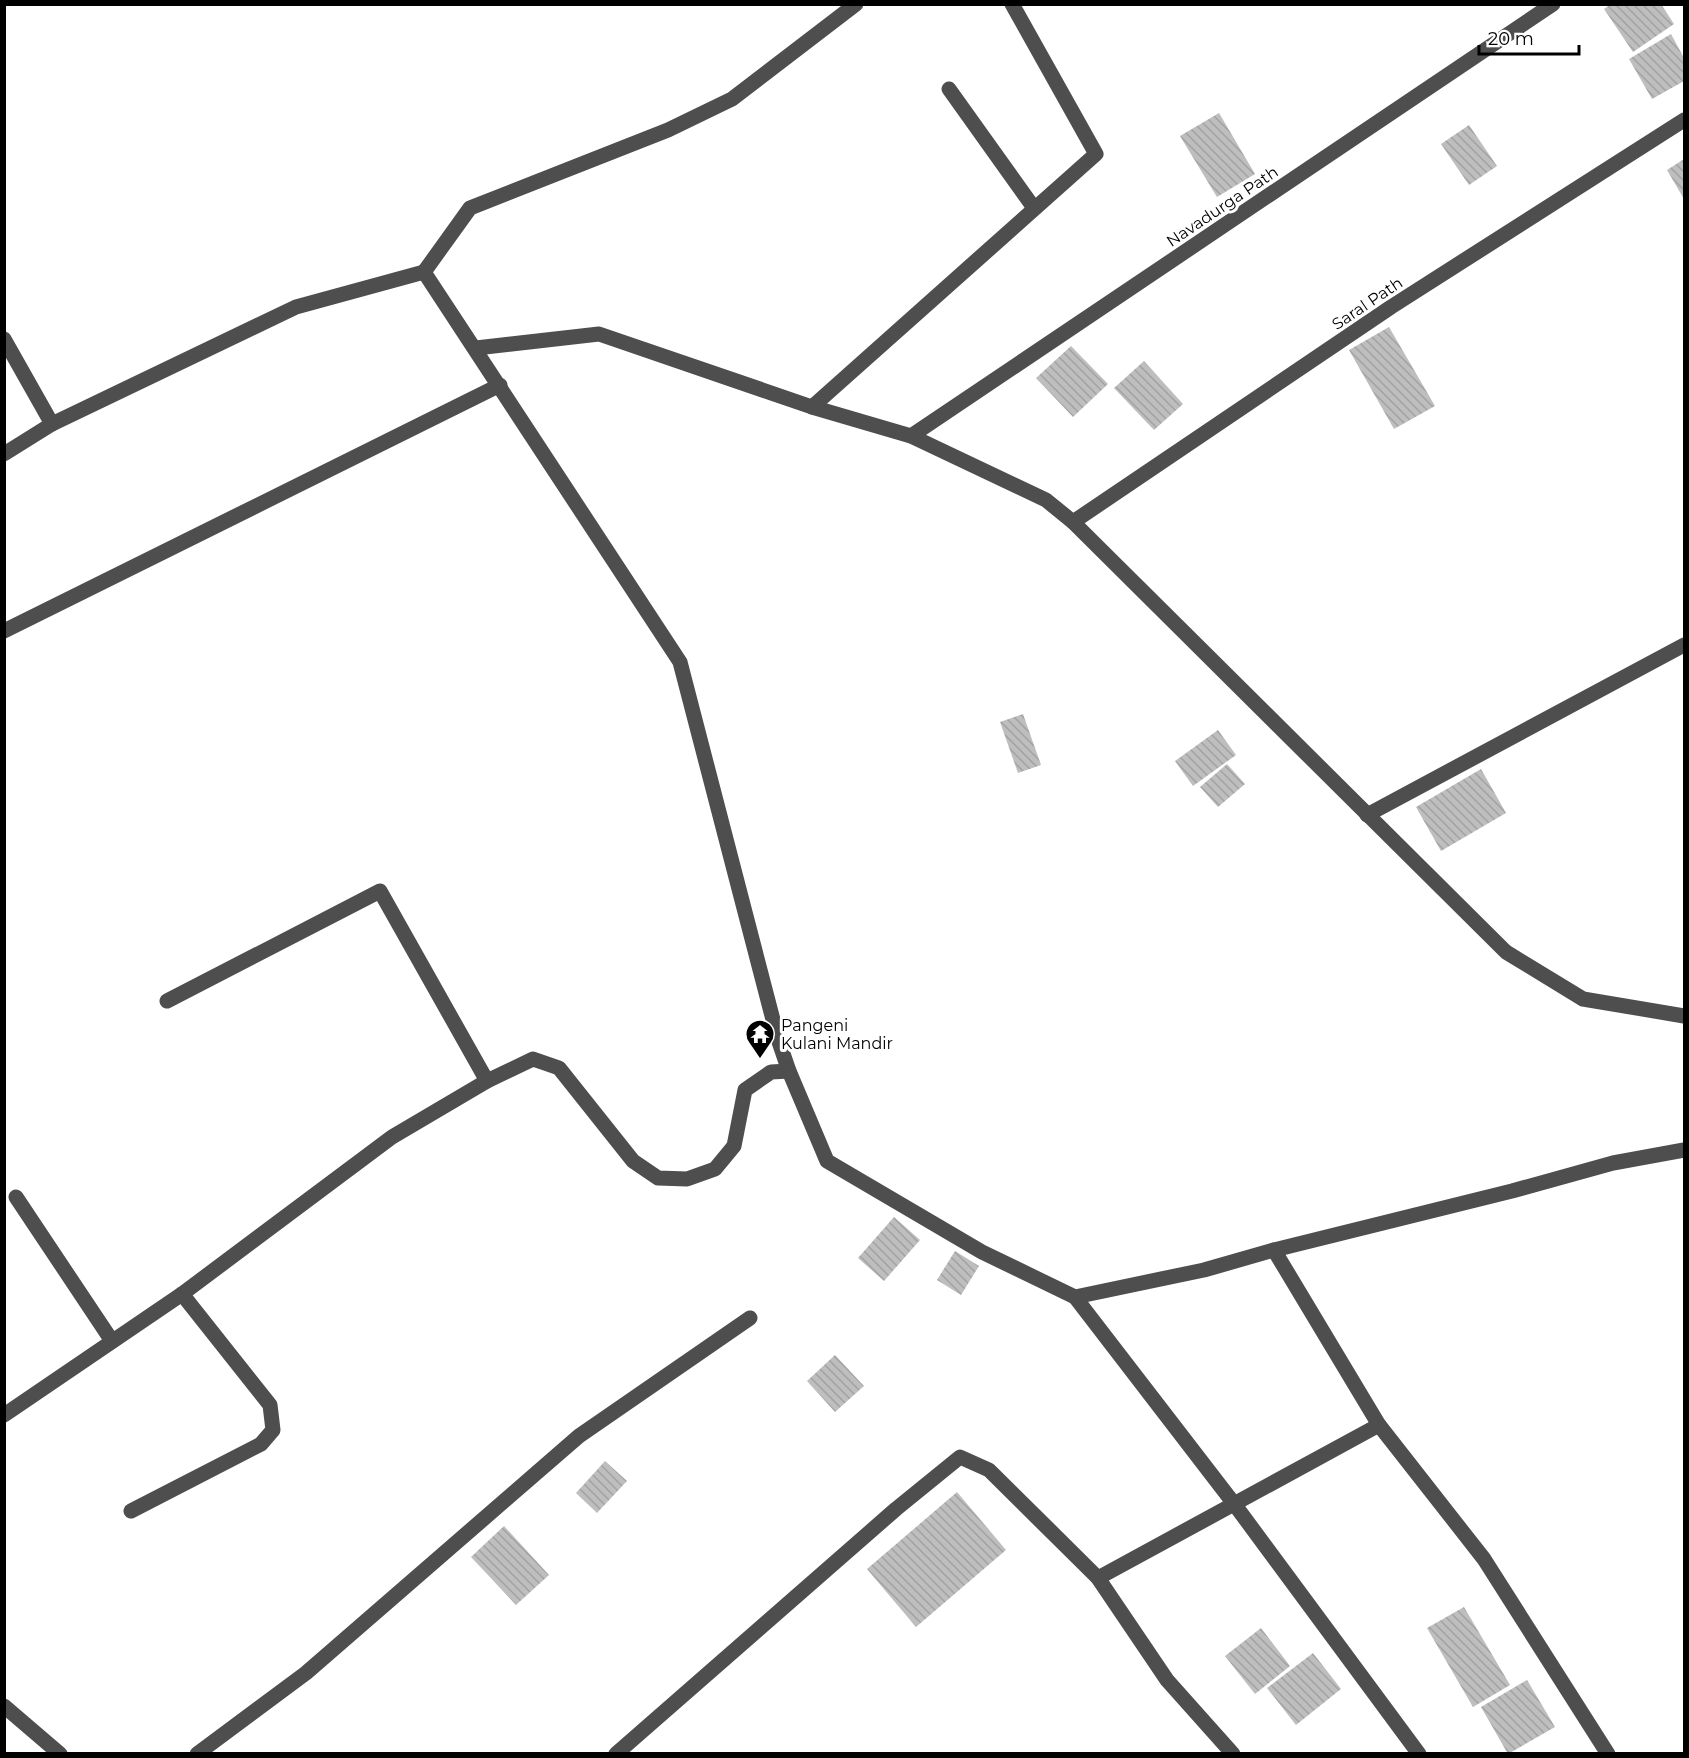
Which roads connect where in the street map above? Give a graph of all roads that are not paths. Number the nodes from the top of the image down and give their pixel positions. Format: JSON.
{"nodes":[{"id":1,"x":856,"y":4,"type":"edge"},
{"id":2,"x":1012,"y":4,"type":"edge"},
{"id":3,"x":1553,"y":4,"type":"edge"},
{"id":4,"x":949,"y":89,"type":"dead end"},
{"id":5,"x":1684,"y":120,"type":"edge"},
{"id":6,"x":1034,"y":208,"type":"junction"},
{"id":7,"x":424,"y":272,"type":"junction"},
{"id":8,"x":4,"y":339,"type":"edge"},
{"id":9,"x":476,"y":348,"type":"junction"},
{"id":10,"x":500,"y":386,"type":"junction"},
{"id":11,"x":812,"y":407,"type":"junction"},
{"id":12,"x":52,"y":424,"type":"junction"},
{"id":13,"x":911,"y":436,"type":"junction"},
{"id":14,"x":4,"y":454,"type":"edge"},
{"id":15,"x":1074,"y":522,"type":"junction"},
{"id":16,"x":4,"y":631,"type":"edge"},
{"id":17,"x":1684,"y":645,"type":"edge"},
{"id":18,"x":1367,"y":815,"type":"junction"},
{"id":19,"x":167,"y":1001,"type":"dead end"},
{"id":20,"x":1684,"y":1016,"type":"edge"},
{"id":21,"x":789,"y":1071,"type":"junction"},
{"id":22,"x":488,"y":1081,"type":"junction"},
{"id":23,"x":1684,"y":1150,"type":"edge"},
{"id":24,"x":16,"y":1197,"type":"dead end"},
{"id":25,"x":1274,"y":1250,"type":"junction"},
{"id":26,"x":182,"y":1294,"type":"junction"},
{"id":27,"x":1075,"y":1297,"type":"junction"},
{"id":28,"x":750,"y":1317,"type":"dead end"},
{"id":29,"x":112,"y":1341,"type":"junction"},
{"id":30,"x":4,"y":1415,"type":"edge"},
{"id":31,"x":1378,"y":1425,"type":"junction"},
{"id":32,"x":1235,"y":1504,"type":"junction"},
{"id":33,"x":131,"y":1512,"type":"dead end"},
{"id":34,"x":1098,"y":1578,"type":"junction"},
{"id":35,"x":4,"y":1706,"type":"edge"},
{"id":36,"x":60,"y":1754,"type":"edge"},
{"id":37,"x":197,"y":1754,"type":"edge"},
{"id":38,"x":616,"y":1754,"type":"edge"},
{"id":39,"x":1233,"y":1754,"type":"edge"},
{"id":40,"x":1419,"y":1754,"type":"edge"},
{"id":41,"x":1608,"y":1754,"type":"edge"}],
"edges":[{"from":1,"to":7,"type":"street"},
{"from":2,"to":6,"type":"street"},
{"from":3,"to":13,"type":"street","name":"Navadurga Path"},
{"from":4,"to":6,"type":"street"},
{"from":5,"to":15,"type":"street","name":"Saral Path"},
{"from":6,"to":11,"type":"street"},
{"from":7,"to":9,"type":"street"},
{"from":7,"to":12,"type":"street"},
{"from":8,"to":12,"type":"street"},
{"from":9,"to":10,"type":"street"},
{"from":9,"to":11,"type":"street"},
{"from":10,"to":16,"type":"street"},
{"from":10,"to":21,"type":"street"},
{"from":11,"to":13,"type":"street"},
{"from":12,"to":14,"type":"street"},
{"from":13,"to":15,"type":"street"},
{"from":15,"to":18,"type":"street"},
{"from":17,"to":18,"type":"street"},
{"from":18,"to":20,"type":"street"},
{"from":19,"to":22,"type":"street"},
{"from":21,"to":22,"type":"street"},
{"from":21,"to":27,"type":"street"},
{"from":22,"to":26,"type":"street"},
{"from":23,"to":25,"type":"street"},
{"from":24,"to":29,"type":"street"},
{"from":25,"to":27,"type":"street"},
{"from":25,"to":31,"type":"street"},
{"from":26,"to":29,"type":"street"},
{"from":26,"to":33,"type":"street"},
{"from":27,"to":32,"type":"street"},
{"from":28,"to":37,"type":"street"},
{"from":29,"to":30,"type":"street"},
{"from":31,"to":32,"type":"street"},
{"from":31,"to":41,"type":"street"},
{"from":32,"to":34,"type":"street"},
{"from":32,"to":40,"type":"street"},
{"from":34,"to":38,"type":"street"},
{"from":34,"to":39,"type":"street"},
{"from":35,"to":36,"type":"street"}]}
